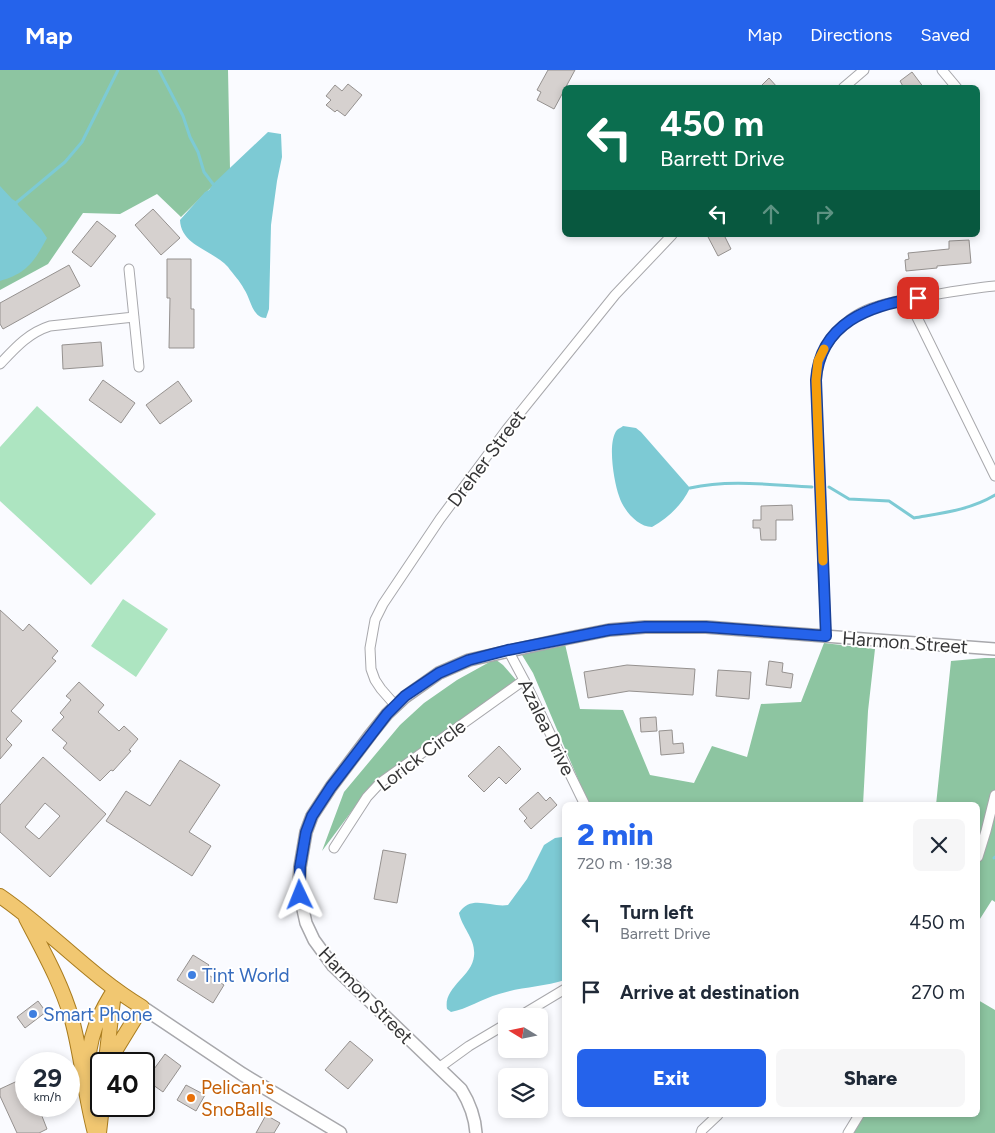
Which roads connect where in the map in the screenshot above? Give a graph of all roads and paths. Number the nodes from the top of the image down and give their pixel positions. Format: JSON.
{"nodes":[{"id":1,"x":864,"y":70,"type":"edge"},
{"id":2,"x":942,"y":70,"type":"edge"},
{"id":3,"x":847,"y":85,"type":"edge"},
{"id":4,"x":954,"y":85,"type":"edge"},
{"id":5,"x":670,"y":237,"type":"edge"},
{"id":6,"x":130,"y":269,"type":"dead end"},
{"id":7,"x":995,"y":286,"type":"edge"},
{"id":8,"x":908,"y":299,"type":"junction"},
{"id":9,"x":134,"y":317,"type":"junction"},
{"id":10,"x":0,"y":364,"type":"edge"},
{"id":11,"x":139,"y":367,"type":"dead end"},
{"id":12,"x":995,"y":476,"type":"edge"},
{"id":13,"x":826,"y":636,"type":"junction"},
{"id":14,"x":995,"y":649,"type":"edge"},
{"id":15,"x":508,"y":650,"type":"junction"},
{"id":16,"x":524,"y":680,"type":"junction"},
{"id":17,"x":395,"y":705,"type":"junction"},
{"id":18,"x":995,"y":795,"type":"edge"},
{"id":19,"x":584,"y":802,"type":"edge"},
{"id":20,"x":334,"y":848,"type":"dead end"},
{"id":21,"x":980,"y":851,"type":"edge"},
{"id":22,"x":0,"y":896,"type":"edge"},
{"id":23,"x":22,"y":911,"type":"junction"},
{"id":24,"x":114,"y":989,"type":"junction"},
{"id":25,"x":562,"y":991,"type":"edge"},
{"id":26,"x":142,"y":1007,"type":"junction"},
{"id":27,"x":533,"y":1008,"type":"edge"},
{"id":28,"x":498,"y":1029,"type":"edge"},
{"id":29,"x":107,"y":1052,"type":"edge"},
{"id":30,"x":114,"y":1052,"type":"edge"},
{"id":31,"x":440,"y":1067,"type":"junction"},
{"id":32,"x":88,"y":1099,"type":"junction"},
{"id":33,"x":100,"y":1117,"type":"edge"},
{"id":34,"x":716,"y":1117,"type":"edge"},
{"id":35,"x":858,"y":1117,"type":"edge"},
{"id":36,"x":97,"y":1133,"type":"edge"},
{"id":37,"x":340,"y":1133,"type":"edge"},
{"id":38,"x":476,"y":1133,"type":"edge"},
{"id":39,"x":700,"y":1133,"type":"edge"},
{"id":40,"x":848,"y":1133,"type":"edge"}],
"edges":[{"from":1,"to":3,"type":"street"},
{"from":2,"to":4,"type":"street"},
{"from":5,"to":17,"type":"street","name":"Dreher Street"},
{"from":6,"to":9,"type":"street"},
{"from":7,"to":8,"type":"street"},
{"from":8,"to":12,"type":"street"},
{"from":8,"to":13,"type":"street"},
{"from":9,"to":10,"type":"street"},
{"from":9,"to":11,"type":"street"},
{"from":13,"to":14,"type":"street","name":"Harmon Street"},
{"from":13,"to":15,"type":"street","name":"Harmon Street"},
{"from":15,"to":16,"type":"street","name":"Azalea Drive"},
{"from":15,"to":17,"type":"street","name":"Harmon Street"},
{"from":16,"to":19,"type":"street","name":"Azalea Drive"},
{"from":16,"to":20,"type":"street","name":"Lorick Circle"},
{"from":17,"to":31,"type":"street","name":"Harmon Street"},
{"from":18,"to":21,"type":"street"},
{"from":22,"to":23,"type":"main road"},
{"from":23,"to":24,"type":"main road"},
{"from":23,"to":32,"type":"main road"},
{"from":24,"to":26,"type":"main road"},
{"from":24,"to":29,"type":"main road"},
{"from":24,"to":32,"type":"main road"},
{"from":25,"to":27,"type":"street"},
{"from":26,"to":30,"type":"main road"},
{"from":26,"to":37,"type":"main road"},
{"from":28,"to":31,"type":"street"},
{"from":31,"to":38,"type":"street","name":"Harmon Street"},
{"from":32,"to":36,"type":"main road"},
{"from":33,"to":36,"type":"main road"},
{"from":34,"to":39,"type":"street"},
{"from":35,"to":40,"type":"street"}]}
